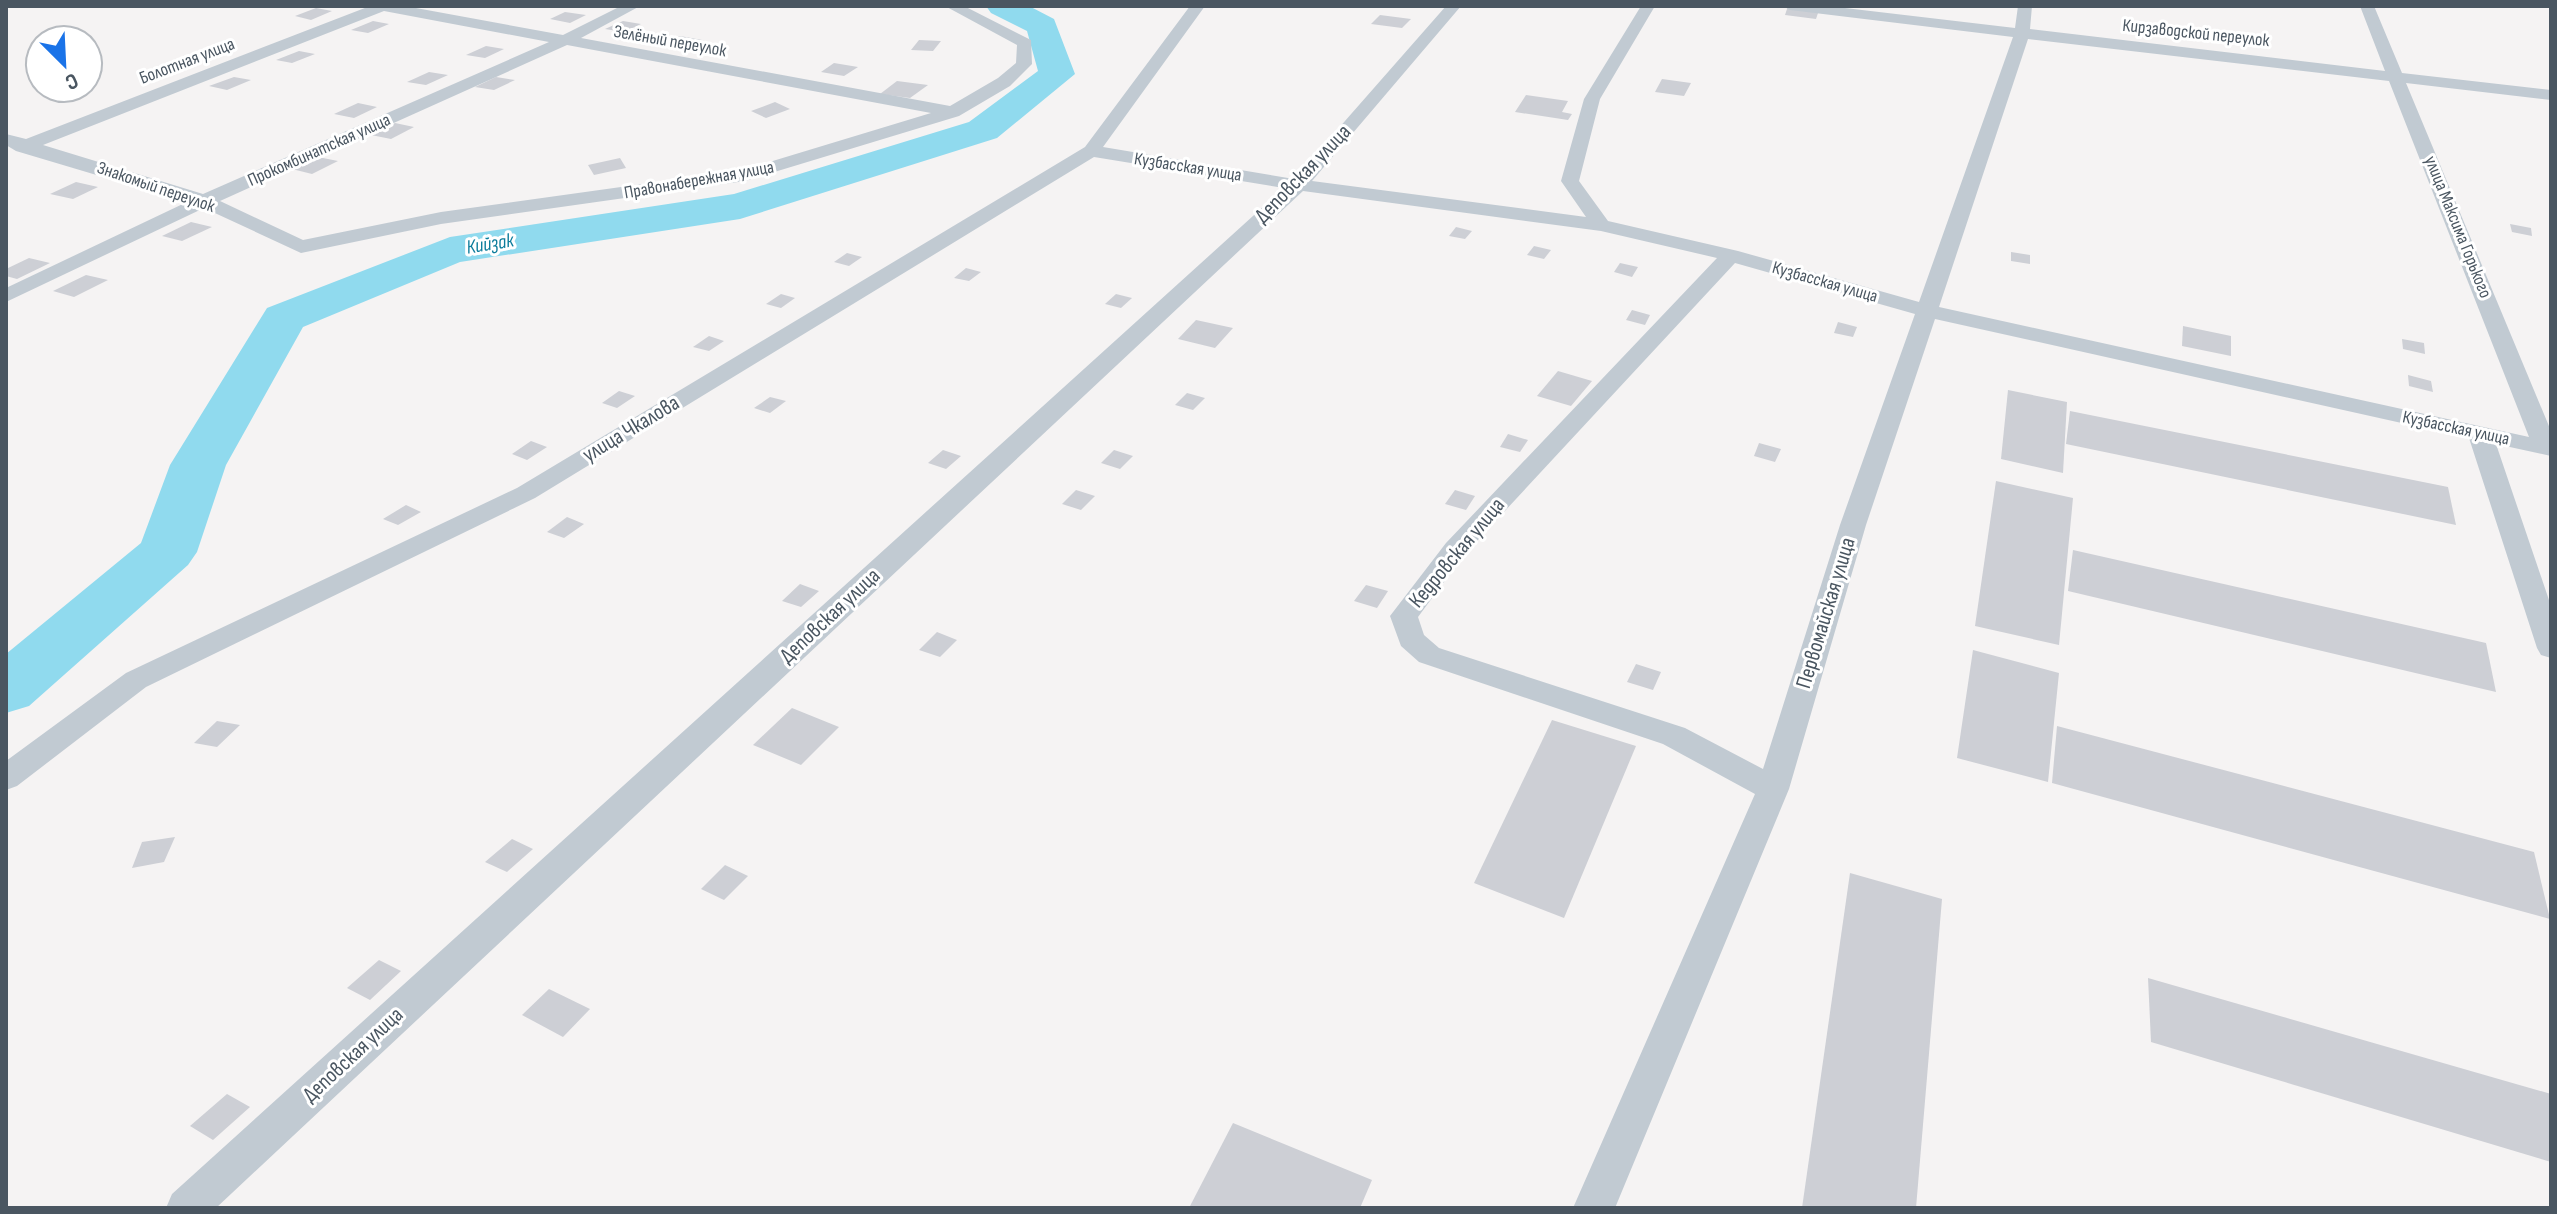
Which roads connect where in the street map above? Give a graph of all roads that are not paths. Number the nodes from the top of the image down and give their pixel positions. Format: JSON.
{"nodes":[{"id":1,"x":382,"y":6,"type":"edge"},
{"id":2,"x":633,"y":6,"type":"edge"},
{"id":3,"x":952,"y":6,"type":"edge"},
{"id":4,"x":1198,"y":6,"type":"edge"},
{"id":5,"x":1454,"y":6,"type":"edge"},
{"id":6,"x":1648,"y":6,"type":"edge"},
{"id":7,"x":1790,"y":6,"type":"edge"},
{"id":8,"x":2025,"y":6,"type":"edge"},
{"id":9,"x":2367,"y":6,"type":"edge"},
{"id":10,"x":2022,"y":34,"type":"junction"},
{"id":11,"x":561,"y":42,"type":"junction"},
{"id":12,"x":2397,"y":75,"type":"junction"},
{"id":13,"x":2551,"y":95,"type":"edge"},
{"id":14,"x":953,"y":112,"type":"junction"},
{"id":15,"x":6,"y":139,"type":"edge"},
{"id":16,"x":28,"y":145,"type":"junction"},
{"id":17,"x":1091,"y":151,"type":"junction"},
{"id":18,"x":6,"y":154,"type":"edge"},
{"id":19,"x":1299,"y":185,"type":"junction"},
{"id":20,"x":204,"y":201,"type":"junction"},
{"id":21,"x":1601,"y":225,"type":"junction"},
{"id":22,"x":301,"y":247,"type":"joint"},
{"id":23,"x":1731,"y":255,"type":"junction"},
{"id":24,"x":6,"y":296,"type":"edge"},
{"id":25,"x":1928,"y":311,"type":"junction"},
{"id":26,"x":2480,"y":434,"type":"junction"},
{"id":27,"x":2549,"y":448,"type":"edge"},
{"id":28,"x":2551,"y":648,"type":"edge"},
{"id":29,"x":6,"y":778,"type":"edge"},
{"id":30,"x":1773,"y":789,"type":"junction"},
{"id":31,"x":187,"y":1208,"type":"edge"},
{"id":32,"x":1594,"y":1208,"type":"edge"}],
"edges":[{"from":1,"to":11,"type":"street","name":"Зелёный переулок"},
{"from":1,"to":16,"type":"street","name":"Болотная улица"},
{"from":2,"to":11,"type":"street","name":"Прокомбинатская улица"},
{"from":3,"to":14,"type":"street","name":"Правонабережная улица"},
{"from":4,"to":17,"type":"street","name":"улица Чкалова"},
{"from":5,"to":19,"type":"street","name":"Деповская улица"},
{"from":6,"to":21,"type":"street"},
{"from":7,"to":10,"type":"street","name":"Кирзаводской переулок"},
{"from":8,"to":10,"type":"street","name":"Первомайская улица"},
{"from":9,"to":12,"type":"street","name":"улица Максима Горького"},
{"from":10,"to":12,"type":"street","name":"Кирзаводской переулок"},
{"from":10,"to":25,"type":"street","name":"Первомайская улица"},
{"from":11,"to":14,"type":"street","name":"Зелёный переулок"},
{"from":11,"to":20,"type":"street","name":"Прокомбинатская улица"},
{"from":12,"to":13,"type":"street","name":"Кирзаводской переулок"},
{"from":12,"to":27,"type":"street","name":"улица Максима Горького"},
{"from":14,"to":22,"type":"street","name":"Правонабережная улица"},
{"from":15,"to":16,"type":"street","name":"Знакомый переулок"},
{"from":16,"to":18,"type":"street","name":"Болотная улица"},
{"from":16,"to":20,"type":"street","name":"Знакомый переулок"},
{"from":17,"to":19,"type":"street","name":"Кузбасская улица"},
{"from":17,"to":29,"type":"street","name":"улица Чкалова"},
{"from":19,"to":21,"type":"street","name":"Кузбасская улица"},
{"from":19,"to":31,"type":"street","name":"Деповская улица"},
{"from":20,"to":22,"type":"street","name":"Знакомый переулок"},
{"from":20,"to":24,"type":"street","name":"Прокомбинатская улица"},
{"from":21,"to":23,"type":"street","name":"Кузбасская улица"},
{"from":23,"to":25,"type":"street","name":"Кузбасская улица"},
{"from":23,"to":30,"type":"street","name":"Кедровская улица"},
{"from":25,"to":26,"type":"street","name":"Кузбасская улица"},
{"from":25,"to":30,"type":"street","name":"Первомайская улица"},
{"from":26,"to":27,"type":"street","name":"Кузбасская улица"},
{"from":26,"to":28,"type":"street"},
{"from":30,"to":32,"type":"street","name":"Первомайская улица"}]}
